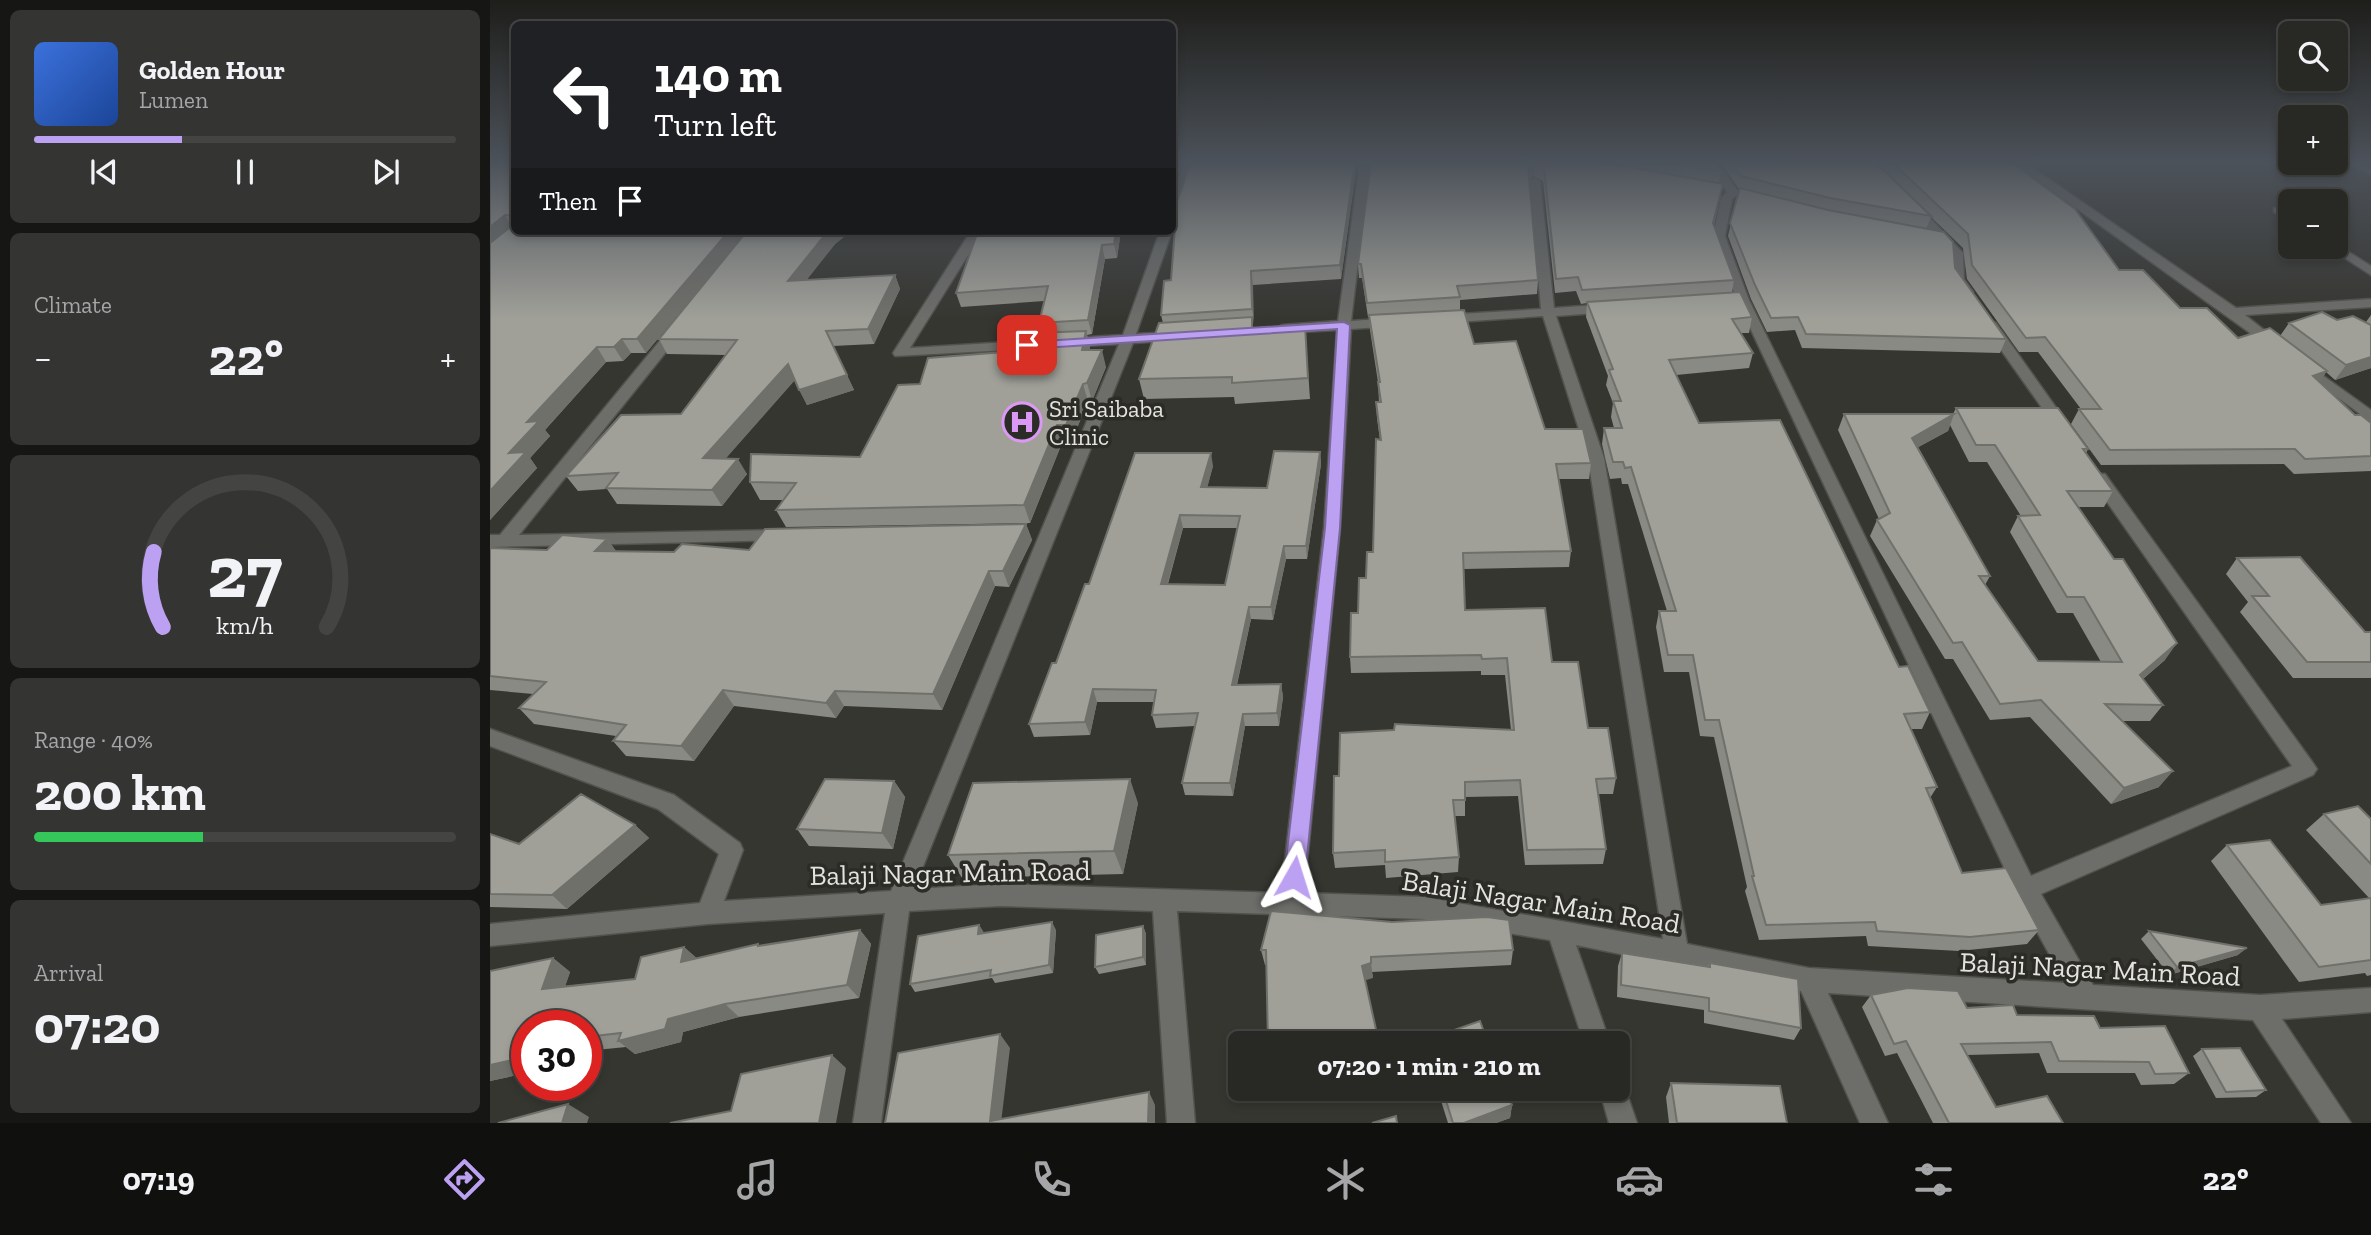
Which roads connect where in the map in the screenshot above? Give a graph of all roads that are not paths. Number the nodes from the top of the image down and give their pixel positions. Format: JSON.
{"nodes":[{"id":1,"x":1358,"y":214,"type":"edge"},
{"id":2,"x":1538,"y":214,"type":"edge"},
{"id":3,"x":1724,"y":214,"type":"edge"},
{"id":4,"x":1921,"y":214,"type":"edge"},
{"id":5,"x":2092,"y":214,"type":"edge"},
{"id":6,"x":974,"y":235,"type":"edge"},
{"id":7,"x":1165,"y":235,"type":"edge"},
{"id":8,"x":1919,"y":235,"type":"edge"},
{"id":9,"x":1946,"y":240,"type":"junction"},
{"id":10,"x":2348,"y":256,"type":"edge"},
{"id":11,"x":2371,"y":271,"type":"edge"},
{"id":12,"x":2371,"y":303,"type":"edge"},
{"id":13,"x":1618,"y":308,"type":"edge"},
{"id":14,"x":2316,"y":308,"type":"junction"},
{"id":15,"x":1548,"y":312,"type":"junction"},
{"id":16,"x":2233,"y":312,"type":"junction"},
{"id":17,"x":684,"y":319,"type":"edge"},
{"id":18,"x":2338,"y":320,"type":"edge"},
{"id":19,"x":1344,"y":325,"type":"junction"},
{"id":20,"x":1263,"y":330,"type":"edge"},
{"id":21,"x":1195,"y":335,"type":"edge"},
{"id":22,"x":1128,"y":339,"type":"junction"},
{"id":23,"x":2371,"y":417,"type":"edge"},
{"id":24,"x":2071,"y":439,"type":"edge"},
{"id":25,"x":2087,"y":462,"type":"edge"},
{"id":26,"x":798,"y":536,"type":"edge"},
{"id":27,"x":498,"y":541,"type":"edge"},
{"id":28,"x":490,"y":737,"type":"edge"},
{"id":29,"x":2026,"y":889,"type":"junction"},
{"id":30,"x":899,"y":899,"type":"junction"},
{"id":31,"x":1164,"y":901,"type":"junction"},
{"id":32,"x":1291,"y":904,"type":"junction"},
{"id":33,"x":708,"y":913,"type":"junction"},
{"id":34,"x":1559,"y":930,"type":"junction"},
{"id":35,"x":490,"y":935,"type":"edge"},
{"id":36,"x":1677,"y":954,"type":"junction"},
{"id":37,"x":1809,"y":980,"type":"junction"},
{"id":38,"x":2087,"y":999,"type":"junction"},
{"id":39,"x":2371,"y":1000,"type":"edge"},
{"id":40,"x":2259,"y":1008,"type":"junction"},
{"id":41,"x":1593,"y":1031,"type":"edge"},
{"id":42,"x":1616,"y":1101,"type":"edge"},
{"id":43,"x":867,"y":1123,"type":"edge"},
{"id":44,"x":1181,"y":1123,"type":"edge"},
{"id":45,"x":1623,"y":1123,"type":"edge"},
{"id":46,"x":1874,"y":1123,"type":"edge"},
{"id":47,"x":2337,"y":1123,"type":"edge"}],
"edges":[{"from":1,"to":19,"type":"street"},
{"from":2,"to":15,"type":"street"},
{"from":3,"to":29,"type":"street"},
{"from":4,"to":9,"type":"street"},
{"from":5,"to":16,"type":"street"},
{"from":6,"to":22,"type":"street"},
{"from":7,"to":22,"type":"street"},
{"from":8,"to":9,"type":"street"},
{"from":9,"to":24,"type":"street"},
{"from":10,"to":11,"type":"street"},
{"from":12,"to":14,"type":"street"},
{"from":13,"to":15,"type":"street"},
{"from":14,"to":16,"type":"street"},
{"from":14,"to":18,"type":"street"},
{"from":15,"to":19,"type":"street"},
{"from":15,"to":36,"type":"street"},
{"from":16,"to":23,"type":"street"},
{"from":17,"to":27,"type":"street"},
{"from":19,"to":20,"type":"street"},
{"from":19,"to":32,"type":"street"},
{"from":21,"to":22,"type":"street"},
{"from":22,"to":30,"type":"street"},
{"from":25,"to":29,"type":"street"},
{"from":26,"to":27,"type":"street"},
{"from":28,"to":33,"type":"street"},
{"from":29,"to":38,"type":"street"},
{"from":30,"to":31,"type":"street","name":"Balaji Nagar Main Road"},
{"from":30,"to":33,"type":"street","name":"Balaji Nagar Main Road"},
{"from":30,"to":43,"type":"street"},
{"from":31,"to":32,"type":"street","name":"Balaji Nagar Main Road"},
{"from":31,"to":44,"type":"street"},
{"from":32,"to":34,"type":"street","name":"Balaji Nagar Main Road"},
{"from":33,"to":35,"type":"street","name":"Balaji Nagar Main Road"},
{"from":34,"to":36,"type":"street","name":"Balaji Nagar Main Road"},
{"from":34,"to":41,"type":"street"},
{"from":36,"to":37,"type":"street","name":"Balaji Nagar Main Road"},
{"from":37,"to":38,"type":"street","name":"Balaji Nagar Main Road"},
{"from":37,"to":46,"type":"street"},
{"from":38,"to":40,"type":"street","name":"Balaji Nagar Main Road"},
{"from":39,"to":40,"type":"street","name":"Balaji Nagar Main Road"},
{"from":40,"to":47,"type":"street"},
{"from":42,"to":45,"type":"street"}]}
